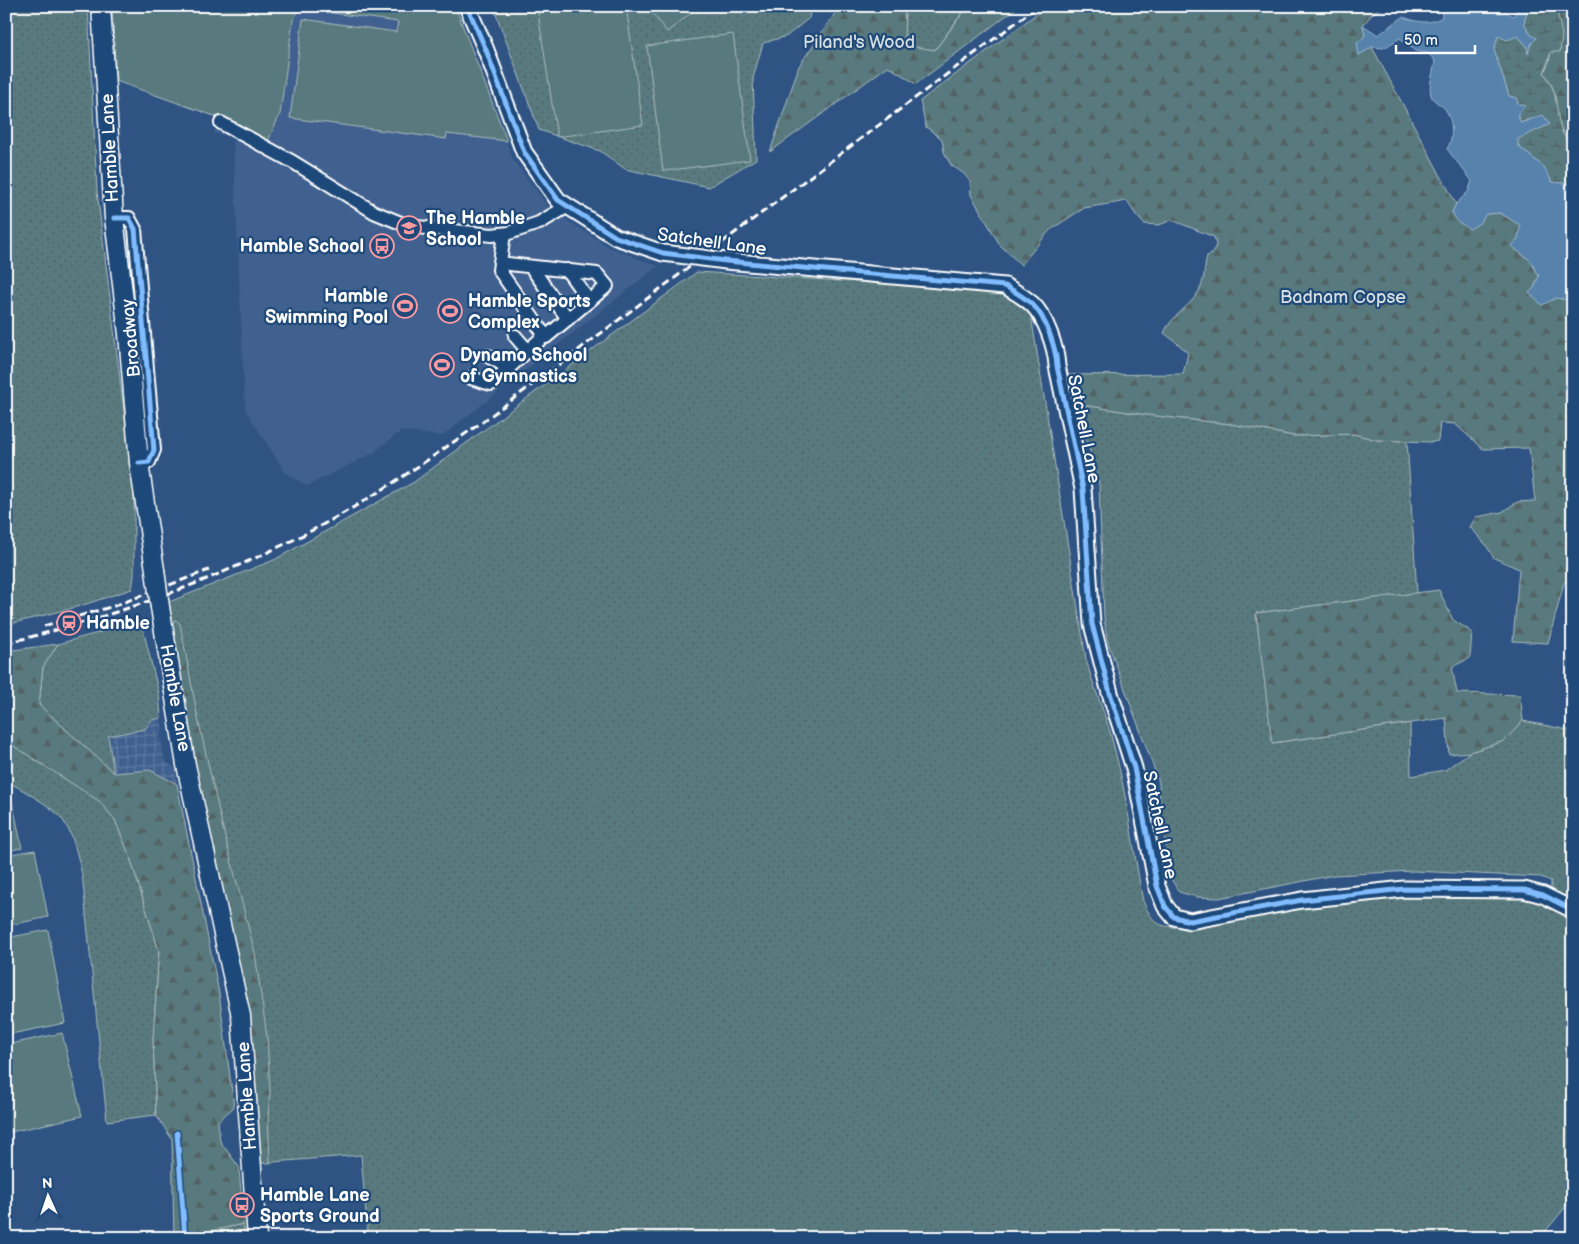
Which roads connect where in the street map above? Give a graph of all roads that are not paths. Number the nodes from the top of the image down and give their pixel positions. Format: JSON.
{"nodes":[{"id":1,"x":101,"y":6,"type":"edge"},
{"id":2,"x":468,"y":6,"type":"edge"},
{"id":3,"x":221,"y":124,"type":"dead end"},
{"id":4,"x":568,"y":206,"type":"junction"},
{"id":5,"x":504,"y":234,"type":"junction"},
{"id":6,"x":500,"y":263,"type":"junction"},
{"id":7,"x":531,"y":266,"type":"junction"},
{"id":8,"x":567,"y":270,"type":"junction"},
{"id":9,"x":589,"y":301,"type":"junction"},
{"id":10,"x":568,"y":319,"type":"junction"},
{"id":11,"x":515,"y":336,"type":"dead end"},
{"id":12,"x":545,"y":336,"type":"junction"},
{"id":13,"x":528,"y":351,"type":"junction"},
{"id":14,"x":488,"y":356,"type":"dead end"},
{"id":15,"x":509,"y":368,"type":"junction"},
{"id":16,"x":471,"y":378,"type":"dead end"},
{"id":17,"x":1573,"y":910,"type":"edge"},
{"id":18,"x":257,"y":1238,"type":"edge"}],
"edges":[{"from":1,"to":18,"type":"main road","name":"Hamble Lane","bridge":true},
{"from":2,"to":4,"type":"street","name":"Satchell Lane"},
{"from":3,"to":5,"type":"street"},
{"from":4,"to":5,"type":"street"},
{"from":4,"to":17,"type":"street","name":"Satchell Lane","bridge":true},
{"from":5,"to":6,"type":"street"},
{"from":6,"to":7,"type":"street"},
{"from":6,"to":12,"type":"street"},
{"from":7,"to":8,"type":"street"},
{"from":7,"to":10,"type":"street"},
{"from":8,"to":9,"type":"street"},
{"from":8,"to":9,"type":"street"},
{"from":9,"to":10,"type":"street"},
{"from":10,"to":12,"type":"street"},
{"from":11,"to":13,"type":"street"},
{"from":12,"to":13,"type":"street"},
{"from":13,"to":15,"type":"street"},
{"from":14,"to":15,"type":"street"},
{"from":15,"to":16,"type":"street"}]}
